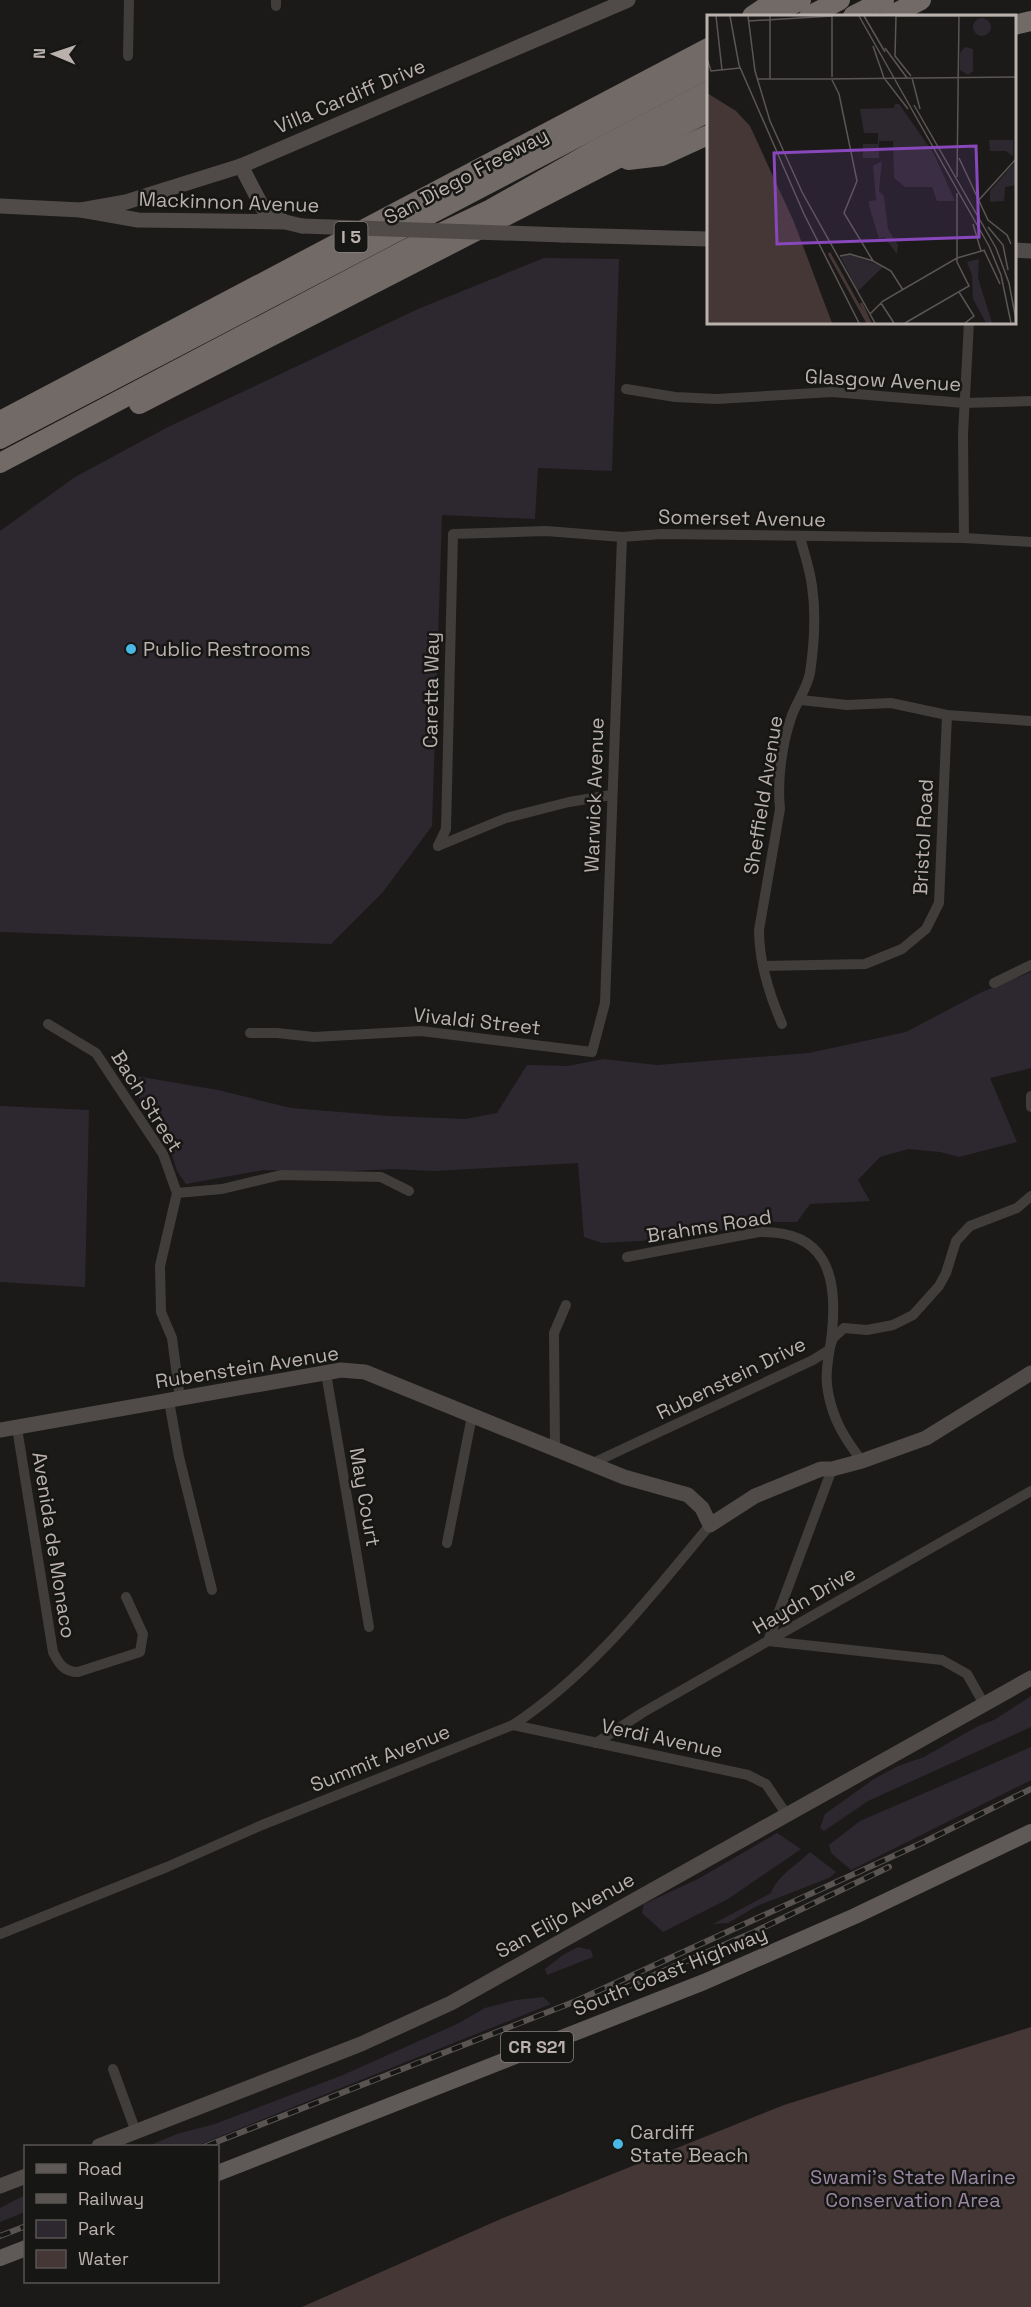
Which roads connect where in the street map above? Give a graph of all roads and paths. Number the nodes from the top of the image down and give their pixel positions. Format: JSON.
{"nodes":[{"id":1,"x":129,"y":0,"type":"edge"},
{"id":2,"x":776,"y":0,"type":"edge"},
{"id":3,"x":801,"y":0,"type":"edge"},
{"id":4,"x":840,"y":0,"type":"edge"},
{"id":5,"x":884,"y":0,"type":"edge"},
{"id":6,"x":921,"y":0,"type":"edge"},
{"id":7,"x":622,"y":1,"type":"edge"},
{"id":8,"x":754,"y":15,"type":"edge"},
{"id":9,"x":772,"y":15,"type":"edge"},
{"id":10,"x":811,"y":15,"type":"edge"},
{"id":11,"x":855,"y":15,"type":"edge"},
{"id":12,"x":892,"y":15,"type":"edge"},
{"id":13,"x":1031,"y":21,"type":"edge"},
{"id":14,"x":1016,"y":25,"type":"edge"},
{"id":15,"x":707,"y":54,"type":"edge"},
{"id":16,"x":128,"y":56,"type":"dead end"},
{"id":17,"x":707,"y":92,"type":"edge"},
{"id":18,"x":707,"y":113,"type":"edge"},
{"id":19,"x":707,"y":135,"type":"edge"},
{"id":20,"x":616,"y":161,"type":"junction"},
{"id":21,"x":241,"y":166,"type":"junction"},
{"id":22,"x":0,"y":206,"type":"edge"},
{"id":23,"x":81,"y":210,"type":"junction"},
{"id":24,"x":285,"y":222,"type":"junction"},
{"id":25,"x":707,"y":238,"type":"edge"},
{"id":26,"x":969,"y":324,"type":"edge"},
{"id":27,"x":626,"y":389,"type":"dead end"},
{"id":28,"x":1031,"y":401,"type":"edge"},
{"id":29,"x":964,"y":403,"type":"junction"},
{"id":30,"x":0,"y":421,"type":"edge"},
{"id":31,"x":0,"y":439,"type":"edge"},
{"id":32,"x":0,"y":463,"type":"edge"},
{"id":33,"x":0,"y":474,"type":"edge"},
{"id":34,"x":453,"y":534,"type":"joint"},
{"id":35,"x":622,"y":537,"type":"junction"},
{"id":36,"x":800,"y":537,"type":"junction"},
{"id":37,"x":964,"y":538,"type":"junction"},
{"id":38,"x":1031,"y":542,"type":"edge"},
{"id":39,"x":801,"y":700,"type":"junction"},
{"id":40,"x":947,"y":715,"type":"junction"},
{"id":41,"x":1031,"y":721,"type":"edge"},
{"id":42,"x":611,"y":795,"type":"junction"},
{"id":43,"x":1031,"y":965,"type":"edge"},
{"id":44,"x":763,"y":966,"type":"junction"},
{"id":45,"x":994,"y":983,"type":"dead end"},
{"id":46,"x":48,"y":1024,"type":"dead end"},
{"id":47,"x":782,"y":1024,"type":"dead end"},
{"id":48,"x":250,"y":1033,"type":"dead end"},
{"id":49,"x":592,"y":1052,"type":"joint"},
{"id":50,"x":1031,"y":1096,"type":"edge"},
{"id":51,"x":1031,"y":1107,"type":"edge"},
{"id":52,"x":409,"y":1191,"type":"dead end"},
{"id":53,"x":177,"y":1193,"type":"junction"},
{"id":54,"x":1031,"y":1196,"type":"edge"},
{"id":55,"x":627,"y":1257,"type":"dead end"},
{"id":56,"x":566,"y":1305,"type":"dead end"},
{"id":57,"x":829,"y":1350,"type":"junction"},
{"id":58,"x":326,"y":1373,"type":"junction"},
{"id":59,"x":1031,"y":1373,"type":"edge"},
{"id":60,"x":175,"y":1400,"type":"junction"},
{"id":61,"x":472,"y":1416,"type":"junction"},
{"id":62,"x":17,"y":1428,"type":"junction"},
{"id":63,"x":0,"y":1430,"type":"edge"},
{"id":64,"x":555,"y":1449,"type":"junction"},
{"id":65,"x":862,"y":1461,"type":"junction"},
{"id":66,"x":593,"y":1463,"type":"junction"},
{"id":67,"x":832,"y":1469,"type":"junction"},
{"id":68,"x":1031,"y":1491,"type":"edge"},
{"id":69,"x":710,"y":1525,"type":"junction"},
{"id":70,"x":447,"y":1543,"type":"dead end"},
{"id":71,"x":212,"y":1590,"type":"dead end"},
{"id":72,"x":126,"y":1597,"type":"dead end"},
{"id":73,"x":369,"y":1627,"type":"dead end"},
{"id":74,"x":768,"y":1641,"type":"junction"},
{"id":75,"x":1031,"y":1678,"type":"edge"},
{"id":76,"x":984,"y":1704,"type":"junction"},
{"id":77,"x":513,"y":1725,"type":"junction"},
{"id":78,"x":596,"y":1743,"type":"junction"},
{"id":79,"x":787,"y":1815,"type":"junction"},
{"id":80,"x":1031,"y":1832,"type":"edge"},
{"id":81,"x":0,"y":1934,"type":"edge"},
{"id":82,"x":112,"y":2069,"type":"dead end"},
{"id":83,"x":136,"y":2132,"type":"junction"},
{"id":84,"x":102,"y":2145,"type":"edge"},
{"id":85,"x":219,"y":2173,"type":"edge"},
{"id":86,"x":24,"y":2177,"type":"edge"},
{"id":87,"x":0,"y":2186,"type":"edge"},
{"id":88,"x":24,"y":2249,"type":"edge"},
{"id":89,"x":0,"y":2258,"type":"edge"}],
"edges":[{"from":1,"to":16,"type":"street"},
{"from":2,"to":8,"type":"highway"},
{"from":3,"to":9,"type":"highway"},
{"from":4,"to":10,"type":"highway"},
{"from":5,"to":11,"type":"highway"},
{"from":6,"to":12,"type":"highway"},
{"from":7,"to":21,"type":"street","name":"Villa Cardiff Drive"},
{"from":13,"to":14,"type":"highway"},
{"from":15,"to":30,"type":"highway","name":"San Diego Freeway","number":"I 5"},
{"from":15,"to":31,"type":"highway"},
{"from":17,"to":32,"type":"highway"},
{"from":18,"to":20,"type":"highway"},
{"from":19,"to":20,"type":"highway"},
{"from":20,"to":33,"type":"highway"},
{"from":21,"to":23,"type":"street","name":"Villa Cardiff Drive"},
{"from":21,"to":24,"type":"street"},
{"from":22,"to":23,"type":"street","name":"Mackinnon Avenue"},
{"from":23,"to":24,"type":"street","name":"Mackinnon Avenue"},
{"from":24,"to":25,"type":"street","name":"Mackinnon Avenue","bridge":true},
{"from":26,"to":29,"type":"street"},
{"from":27,"to":29,"type":"street","name":"Glasgow Avenue"},
{"from":28,"to":29,"type":"street","name":"Glasgow Avenue"},
{"from":29,"to":37,"type":"street"},
{"from":34,"to":35,"type":"street","name":"Somerset Avenue"},
{"from":34,"to":42,"type":"street","name":"Caretta Way"},
{"from":35,"to":36,"type":"street","name":"Somerset Avenue"},
{"from":35,"to":42,"type":"street","name":"Warwick Avenue"},
{"from":36,"to":37,"type":"street","name":"Somerset Avenue"},
{"from":36,"to":39,"type":"street","name":"Sheffield Avenue"},
{"from":37,"to":38,"type":"street","name":"Somerset Avenue"},
{"from":39,"to":40,"type":"street"},
{"from":39,"to":44,"type":"street","name":"Sheffield Avenue"},
{"from":40,"to":41,"type":"street"},
{"from":40,"to":44,"type":"street","name":"Bristol Road"},
{"from":42,"to":49,"type":"street","name":"Warwick Avenue"},
{"from":43,"to":45,"type":"street"},
{"from":44,"to":47,"type":"street","name":"Sheffield Avenue"},
{"from":46,"to":53,"type":"street","name":"Bach Street"},
{"from":48,"to":49,"type":"street","name":"Vivaldi Street"},
{"from":50,"to":51,"type":"street"},
{"from":52,"to":53,"type":"street"},
{"from":53,"to":60,"type":"street"},
{"from":54,"to":57,"type":"street","name":"Rubenstein Drive"},
{"from":55,"to":57,"type":"street","name":"Brahms Road"},
{"from":56,"to":64,"type":"street"},
{"from":57,"to":65,"type":"street"},
{"from":57,"to":66,"type":"street","name":"Rubenstein Drive"},
{"from":58,"to":60,"type":"street","name":"Rubenstein Avenue"},
{"from":58,"to":61,"type":"street","name":"Rubenstein Avenue"},
{"from":58,"to":73,"type":"street","name":"May Court"},
{"from":59,"to":65,"type":"street"},
{"from":60,"to":62,"type":"street","name":"Rubenstein Avenue"},
{"from":60,"to":71,"type":"street"},
{"from":61,"to":64,"type":"street","name":"Rubenstein Avenue"},
{"from":61,"to":70,"type":"street"},
{"from":62,"to":63,"type":"street","name":"Rubenstein Avenue"},
{"from":62,"to":72,"type":"street","name":"Avenida de Monaco"},
{"from":64,"to":66,"type":"street","name":"Rubenstein Avenue"},
{"from":65,"to":67,"type":"street"},
{"from":66,"to":69,"type":"street","name":"Rubenstein Avenue"},
{"from":67,"to":69,"type":"street"},
{"from":67,"to":74,"type":"street"},
{"from":68,"to":74,"type":"street","name":"Haydn Drive"},
{"from":69,"to":77,"type":"street","name":"Summit Avenue"},
{"from":74,"to":76,"type":"street"},
{"from":74,"to":78,"type":"street","name":"Haydn Drive"},
{"from":75,"to":76,"type":"street","name":"San Elijo Avenue"},
{"from":76,"to":79,"type":"street","name":"San Elijo Avenue"},
{"from":77,"to":78,"type":"street","name":"Verdi Avenue"},
{"from":77,"to":81,"type":"street","name":"Summit Avenue"},
{"from":78,"to":79,"type":"street","name":"Verdi Avenue"},
{"from":79,"to":83,"type":"street","name":"San Elijo Avenue"},
{"from":80,"to":85,"type":"main road","name":"South Coast Highway","number":"CR S21"},
{"from":82,"to":83,"type":"street"},
{"from":83,"to":84,"type":"street","name":"San Elijo Avenue"},
{"from":86,"to":87,"type":"street"},
{"from":88,"to":89,"type":"main road"}]}
